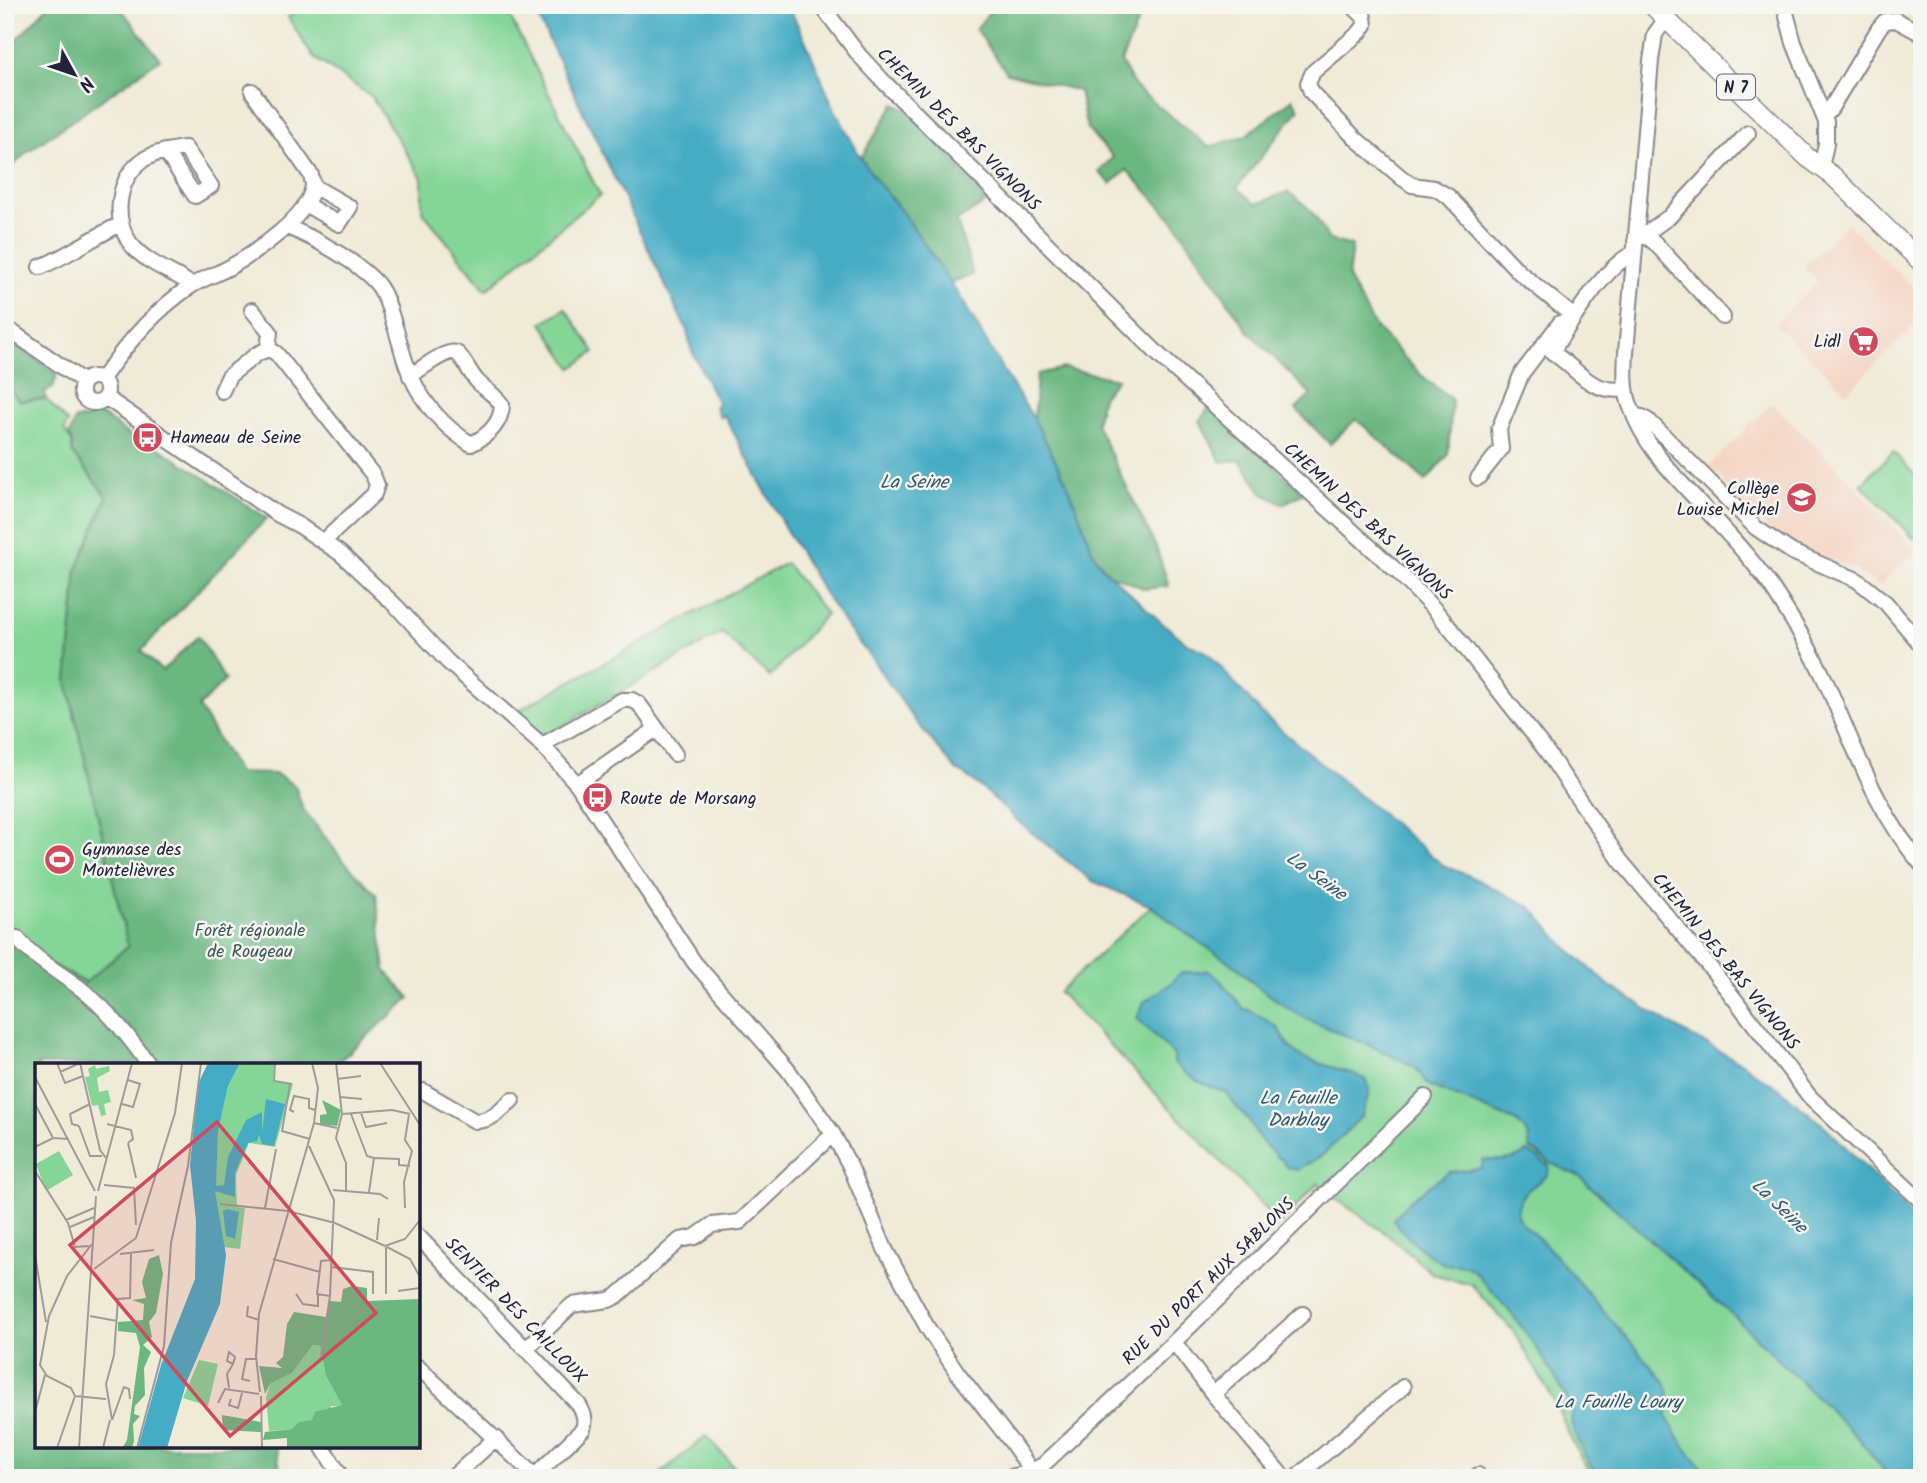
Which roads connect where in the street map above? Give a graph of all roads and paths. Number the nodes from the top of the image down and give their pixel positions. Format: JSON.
{"nodes":[{"id":1,"x":821,"y":5,"type":"edge"},
{"id":2,"x":1352,"y":5,"type":"edge"},
{"id":3,"x":1652,"y":5,"type":"edge"},
{"id":4,"x":1784,"y":5,"type":"edge"},
{"id":5,"x":1666,"y":19,"type":"junction"},
{"id":6,"x":1922,"y":34,"type":"edge"},
{"id":7,"x":252,"y":91,"type":"dead end"},
{"id":8,"x":1824,"y":116,"type":"junction"},
{"id":9,"x":1748,"y":132,"type":"dead end"},
{"id":10,"x":165,"y":151,"type":"dead end"},
{"id":11,"x":1821,"y":168,"type":"junction"},
{"id":12,"x":313,"y":186,"type":"junction"},
{"id":13,"x":305,"y":204,"type":"junction"},
{"id":14,"x":121,"y":224,"type":"junction"},
{"id":15,"x":287,"y":228,"type":"junction"},
{"id":16,"x":1638,"y":243,"type":"junction"},
{"id":17,"x":1922,"y":263,"type":"edge"},
{"id":18,"x":40,"y":267,"type":"dead end"},
{"id":19,"x":1922,"y":276,"type":"edge"},
{"id":20,"x":192,"y":285,"type":"junction"},
{"id":21,"x":251,"y":310,"type":"dead end"},
{"id":22,"x":1723,"y":317,"type":"dead end"},
{"id":23,"x":1573,"y":318,"type":"junction"},
{"id":24,"x":5,"y":327,"type":"edge"},
{"id":25,"x":268,"y":349,"type":"junction"},
{"id":26,"x":410,"y":376,"type":"junction"},
{"id":27,"x":102,"y":379,"type":"junction"},
{"id":28,"x":84,"y":382,"type":"junction"},
{"id":29,"x":1626,"y":389,"type":"junction"},
{"id":30,"x":222,"y":391,"type":"dead end"},
{"id":31,"x":105,"y":397,"type":"junction"},
{"id":32,"x":1635,"y":416,"type":"junction"},
{"id":33,"x":1478,"y":478,"type":"dead end"},
{"id":34,"x":323,"y":542,"type":"junction"},
{"id":35,"x":1922,"y":646,"type":"edge"},
{"id":36,"x":656,"y":729,"type":"junction"},
{"id":37,"x":542,"y":745,"type":"junction"},
{"id":38,"x":674,"y":754,"type":"dead end"},
{"id":39,"x":577,"y":783,"type":"junction"},
{"id":40,"x":1922,"y":865,"type":"edge"},
{"id":41,"x":17,"y":938,"type":"dead end"},
{"id":42,"x":148,"y":1063,"type":"edge"},
{"id":43,"x":420,"y":1091,"type":"edge"},
{"id":44,"x":1425,"y":1097,"type":"dead end"},
{"id":45,"x":512,"y":1100,"type":"dead end"},
{"id":46,"x":833,"y":1134,"type":"junction"},
{"id":47,"x":1922,"y":1202,"type":"edge"},
{"id":48,"x":420,"y":1238,"type":"edge"},
{"id":49,"x":1303,"y":1314,"type":"dead end"},
{"id":50,"x":1174,"y":1342,"type":"junction"},
{"id":51,"x":526,"y":1349,"type":"junction"},
{"id":52,"x":420,"y":1369,"type":"edge"},
{"id":53,"x":1403,"y":1387,"type":"dead end"},
{"id":54,"x":1213,"y":1394,"type":"junction"},
{"id":55,"x":496,"y":1438,"type":"junction"},
{"id":56,"x":323,"y":1448,"type":"edge"},
{"id":57,"x":1030,"y":1475,"type":"edge"},
{"id":58,"x":536,"y":1477,"type":"edge"},
{"id":59,"x":342,"y":1478,"type":"edge"},
{"id":60,"x":452,"y":1478,"type":"edge"},
{"id":61,"x":1008,"y":1478,"type":"edge"},
{"id":62,"x":1284,"y":1478,"type":"edge"},
{"id":63,"x":1296,"y":1478,"type":"edge"}],
"edges":[{"from":1,"to":47,"type":"street","name":"CHEMIN DES BAS VIGNONS"},
{"from":2,"to":23,"type":"street"},
{"from":3,"to":5,"type":"main road","number":"N 7"},
{"from":4,"to":8,"type":"street"},
{"from":5,"to":11,"type":"main road","number":"N 7"},
{"from":5,"to":16,"type":"street"},
{"from":6,"to":8,"type":"street"},
{"from":7,"to":12,"type":"street"},
{"from":8,"to":11,"type":"street"},
{"from":9,"to":16,"type":"street"},
{"from":10,"to":14,"type":"street"},
{"from":11,"to":17,"type":"main road","number":"N 7"},
{"from":11,"to":19,"type":"main road","number":"N 7"},
{"from":12,"to":13,"type":"street"},
{"from":12,"to":13,"type":"street"},
{"from":13,"to":15,"type":"street"},
{"from":14,"to":18,"type":"street"},
{"from":14,"to":20,"type":"street"},
{"from":15,"to":20,"type":"street"},
{"from":15,"to":26,"type":"street"},
{"from":16,"to":22,"type":"street"},
{"from":16,"to":23,"type":"street"},
{"from":16,"to":29,"type":"street"},
{"from":20,"to":27,"type":"street"},
{"from":21,"to":25,"type":"street"},
{"from":23,"to":29,"type":"street"},
{"from":23,"to":33,"type":"street"},
{"from":24,"to":28,"type":"street"},
{"from":25,"to":30,"type":"street"},
{"from":25,"to":34,"type":"street"},
{"from":26,"to":26,"type":"street"},
{"from":27,"to":28,"type":"street"},
{"from":27,"to":31,"type":"street"},
{"from":28,"to":31,"type":"street"},
{"from":29,"to":32,"type":"street"},
{"from":31,"to":34,"type":"street"},
{"from":32,"to":35,"type":"street"},
{"from":32,"to":40,"type":"street"},
{"from":34,"to":37,"type":"street"},
{"from":36,"to":37,"type":"street"},
{"from":36,"to":38,"type":"street"},
{"from":36,"to":39,"type":"street"},
{"from":37,"to":39,"type":"street"},
{"from":39,"to":46,"type":"street"},
{"from":41,"to":42,"type":"street"},
{"from":43,"to":45,"type":"street"},
{"from":44,"to":50,"type":"street","name":"RUE DU PORT AUX SABLONS"},
{"from":46,"to":51,"type":"street"},
{"from":46,"to":57,"type":"street"},
{"from":48,"to":51,"type":"street","name":"SENTIER DES CAILLOUX"},
{"from":49,"to":54,"type":"street"},
{"from":50,"to":54,"type":"street"},
{"from":50,"to":57,"type":"street","name":"RUE DU PORT AUX SABLONS"},
{"from":51,"to":58,"type":"street","name":"SENTIER DES CAILLOUX"},
{"from":52,"to":55,"type":"street"},
{"from":53,"to":63,"type":"street"},
{"from":54,"to":62,"type":"street"},
{"from":55,"to":58,"type":"street"},
{"from":55,"to":60,"type":"street"},
{"from":56,"to":59,"type":"street"},
{"from":57,"to":61,"type":"street","name":"RUE DU PORT AUX SABLONS"}]}
